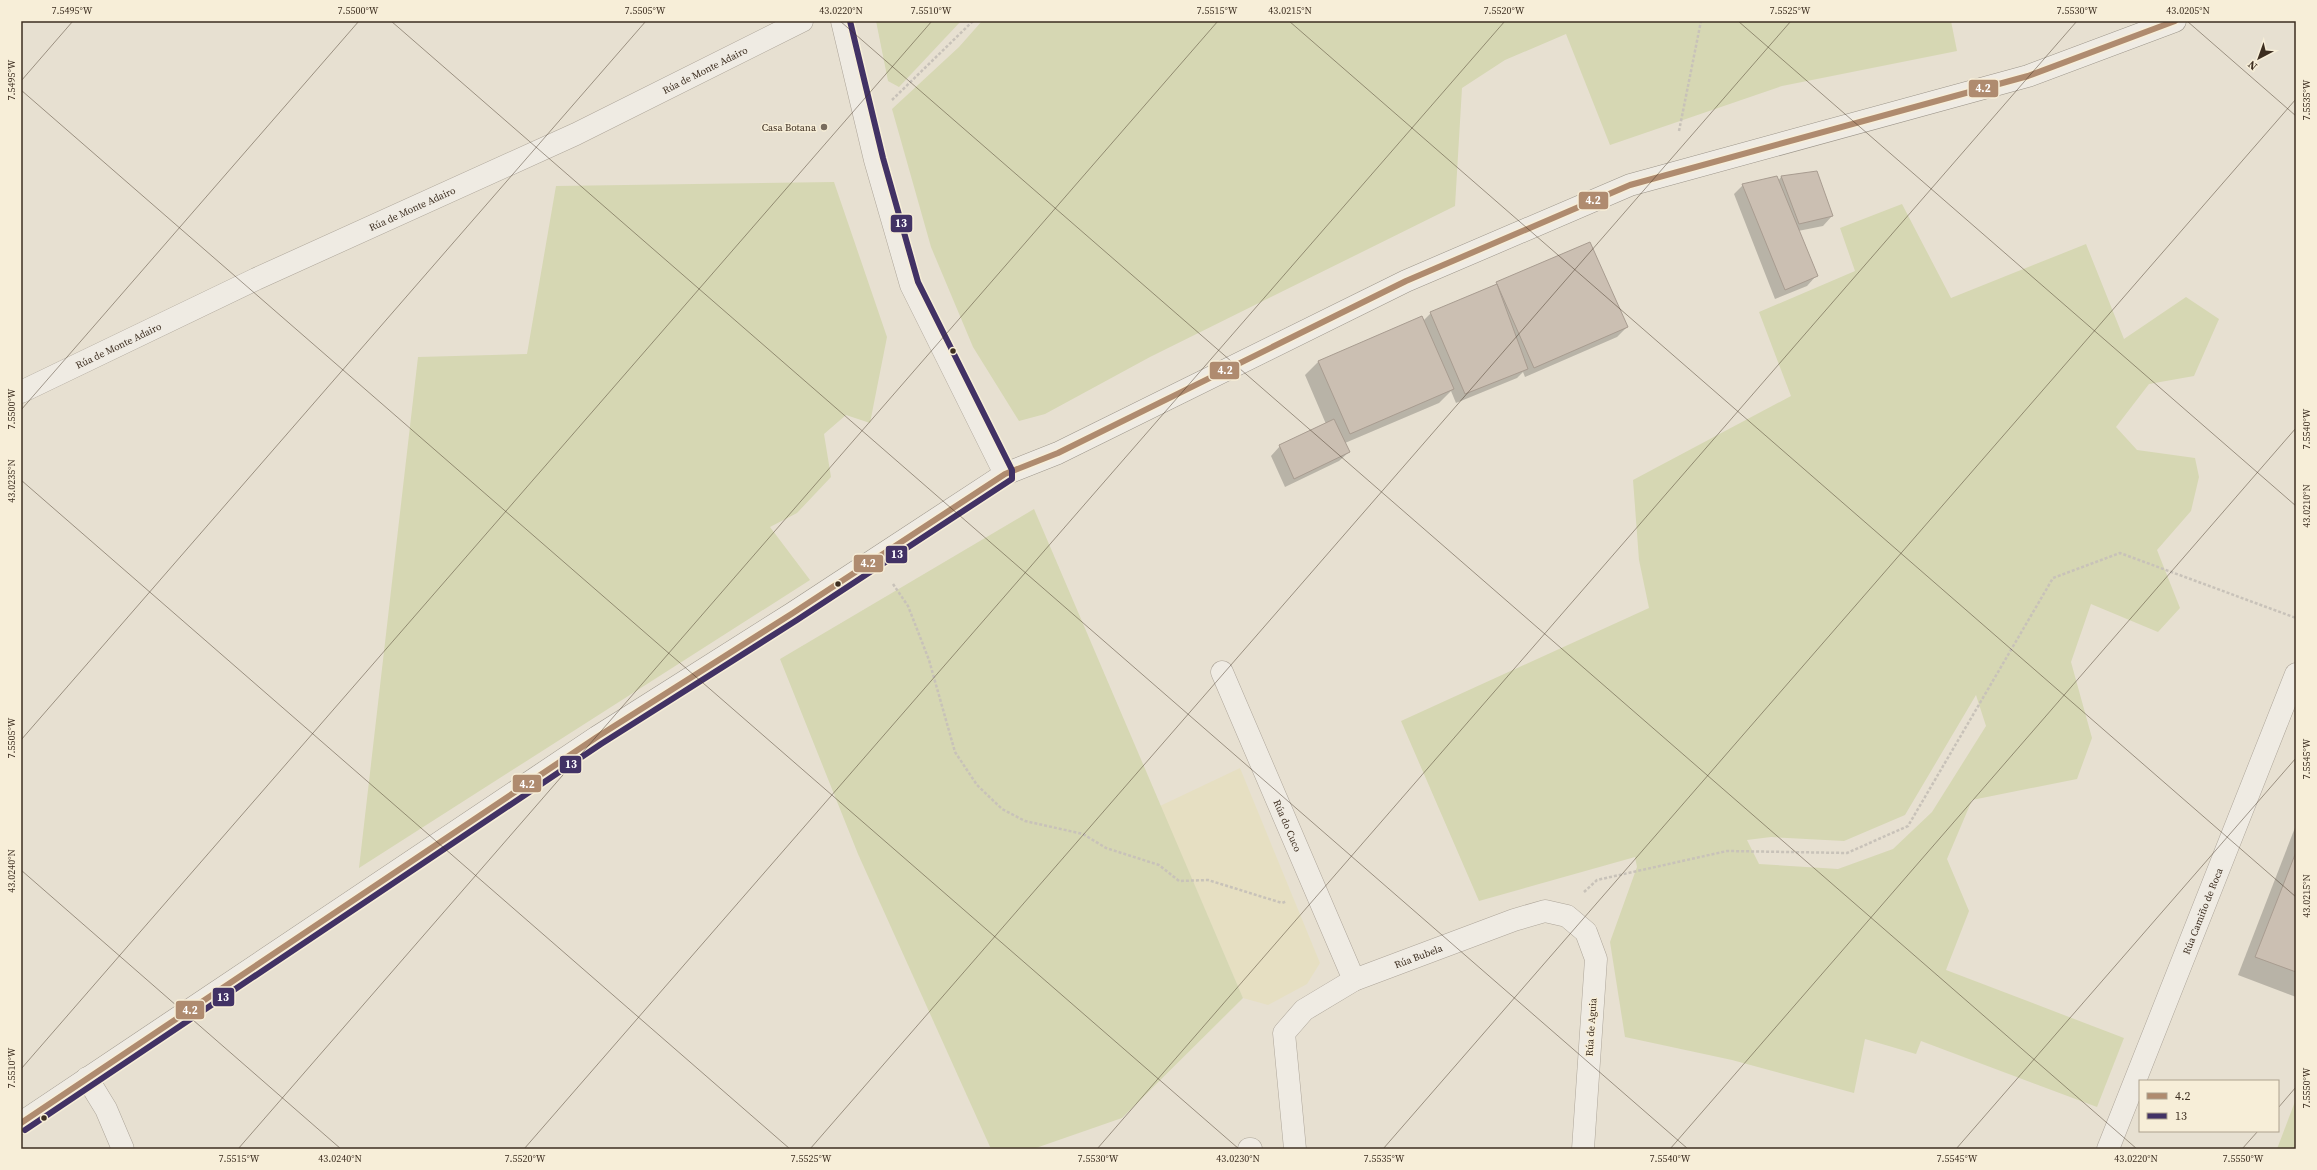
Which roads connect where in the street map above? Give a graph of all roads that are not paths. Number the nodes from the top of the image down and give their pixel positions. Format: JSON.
{"nodes":[{"id":1,"x":802,"y":21,"type":"edge"},
{"id":2,"x":842,"y":21,"type":"edge"},
{"id":3,"x":2175,"y":21,"type":"edge"},
{"id":4,"x":21,"y":392,"type":"edge"},
{"id":5,"x":1005,"y":474,"type":"junction"},
{"id":6,"x":1222,"y":672,"type":"dead end"},
{"id":7,"x":2296,"y":674,"type":"edge"},
{"id":8,"x":1568,"y":916,"type":"joint"},
{"id":9,"x":1354,"y":980,"type":"junction"},
{"id":10,"x":88,"y":1078,"type":"junction"},
{"id":11,"x":21,"y":1123,"type":"edge"},
{"id":12,"x":123,"y":1149,"type":"edge"},
{"id":13,"x":1295,"y":1149,"type":"edge"},
{"id":14,"x":1583,"y":1149,"type":"edge"},
{"id":15,"x":2108,"y":1149,"type":"edge"}],
"edges":[{"from":1,"to":4,"type":"street","name":"Rúa de Monte Adairo"},
{"from":2,"to":5,"type":"street"},
{"from":3,"to":5,"type":"street"},
{"from":5,"to":10,"type":"street"},
{"from":6,"to":9,"type":"street","name":"Rúa do Cuco"},
{"from":7,"to":15,"type":"street","name":"Rúa Camiño de Roca"},
{"from":8,"to":9,"type":"street","name":"Rúa Bubela"},
{"from":8,"to":14,"type":"street","name":"Rúa de Aguia"},
{"from":9,"to":13,"type":"street","name":"Rúa Bubela"},
{"from":10,"to":11,"type":"street"},
{"from":10,"to":12,"type":"street"}]}
